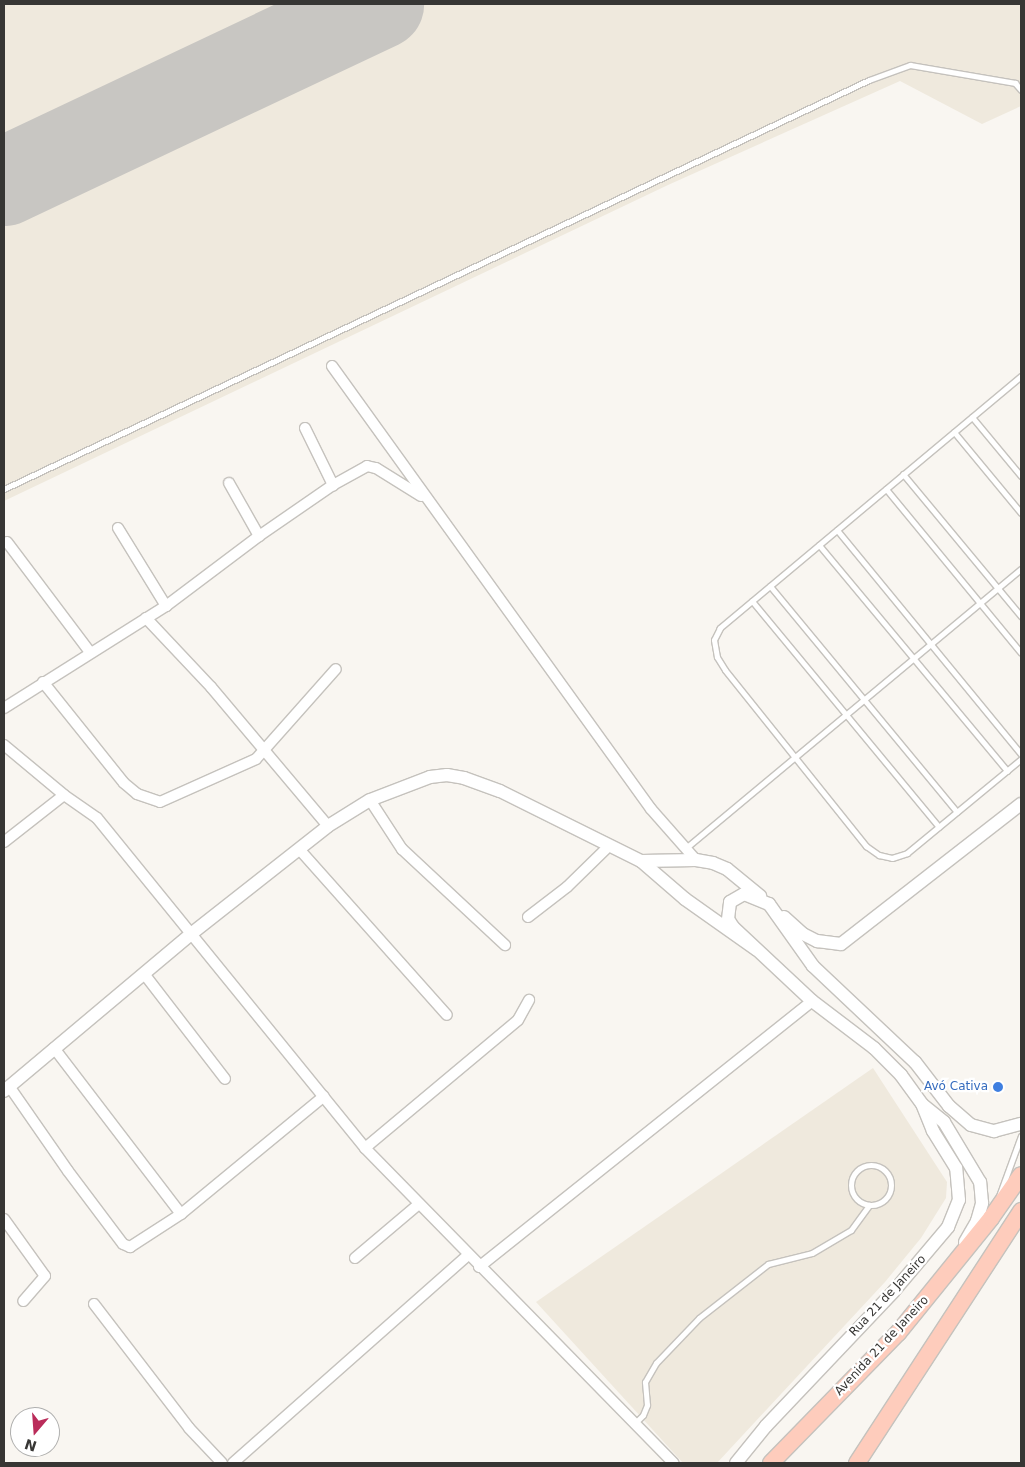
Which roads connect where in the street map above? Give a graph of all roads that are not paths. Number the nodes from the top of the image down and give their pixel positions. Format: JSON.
{"nodes":[{"id":1,"x":1021,"y":81,"type":"edge"},
{"id":2,"x":1015,"y":83,"type":"junction"},
{"id":3,"x":1021,"y":90,"type":"edge"},
{"id":4,"x":332,"y":366,"type":"dead end"},
{"id":5,"x":1021,"y":376,"type":"edge"},
{"id":6,"x":972,"y":417,"type":"junction"},
{"id":7,"x":305,"y":428,"type":"dead end"},
{"id":8,"x":954,"y":432,"type":"junction"},
{"id":9,"x":903,"y":474,"type":"junction"},
{"id":10,"x":1021,"y":476,"type":"edge"},
{"id":11,"x":229,"y":483,"type":"dead end"},
{"id":12,"x":333,"y":485,"type":"junction"},
{"id":13,"x":4,"y":489,"type":"edge"},
{"id":14,"x":886,"y":489,"type":"junction"},
{"id":15,"x":424,"y":498,"type":"junction"},
{"id":16,"x":1021,"y":513,"type":"edge"},
{"id":17,"x":118,"y":528,"type":"dead end"},
{"id":18,"x":837,"y":530,"type":"junction"},
{"id":19,"x":259,"y":536,"type":"junction"},
{"id":20,"x":7,"y":542,"type":"dead end"},
{"id":21,"x":819,"y":545,"type":"junction"},
{"id":22,"x":1021,"y":570,"type":"edge"},
{"id":23,"x":770,"y":586,"type":"junction"},
{"id":24,"x":998,"y":588,"type":"junction"},
{"id":25,"x":752,"y":601,"type":"junction"},
{"id":26,"x":980,"y":603,"type":"junction"},
{"id":27,"x":166,"y":606,"type":"junction"},
{"id":28,"x":1021,"y":616,"type":"edge"},
{"id":29,"x":146,"y":618,"type":"junction"},
{"id":30,"x":932,"y":644,"type":"junction"},
{"id":31,"x":90,"y":652,"type":"junction"},
{"id":32,"x":1021,"y":653,"type":"edge"},
{"id":33,"x":914,"y":659,"type":"junction"},
{"id":34,"x":336,"y":669,"type":"dead end"},
{"id":35,"x":43,"y":682,"type":"junction"},
{"id":36,"x":864,"y":700,"type":"junction"},
{"id":37,"x":4,"y":708,"type":"edge"},
{"id":38,"x":846,"y":715,"type":"junction"},
{"id":39,"x":4,"y":745,"type":"edge"},
{"id":40,"x":267,"y":751,"type":"junction"},
{"id":41,"x":1021,"y":754,"type":"edge"},
{"id":42,"x":795,"y":757,"type":"junction"},
{"id":43,"x":1021,"y":759,"type":"edge"},
{"id":44,"x":1007,"y":771,"type":"junction"},
{"id":45,"x":64,"y":795,"type":"junction"},
{"id":46,"x":370,"y":800,"type":"junction"},
{"id":47,"x":1021,"y":804,"type":"edge"},
{"id":48,"x":957,"y":812,"type":"junction"},
{"id":49,"x":328,"y":826,"type":"junction"},
{"id":50,"x":939,"y":827,"type":"junction"},
{"id":51,"x":4,"y":842,"type":"edge"},
{"id":52,"x":609,"y":846,"type":"junction"},
{"id":53,"x":687,"y":847,"type":"junction"},
{"id":54,"x":299,"y":850,"type":"junction"},
{"id":55,"x":696,"y":860,"type":"junction"},
{"id":56,"x":640,"y":861,"type":"junction"},
{"id":57,"x":769,"y":904,"type":"junction"},
{"id":58,"x":528,"y":917,"type":"dead end"},
{"id":59,"x":191,"y":934,"type":"junction"},
{"id":60,"x":505,"y":946,"type":"dead end"},
{"id":61,"x":757,"y":950,"type":"junction"},
{"id":62,"x":145,"y":975,"type":"junction"},
{"id":63,"x":530,"y":1000,"type":"dead end"},
{"id":64,"x":812,"y":1001,"type":"junction"},
{"id":65,"x":447,"y":1015,"type":"dead end"},
{"id":66,"x":54,"y":1048,"type":"junction"},
{"id":67,"x":225,"y":1079,"type":"dead end"},
{"id":68,"x":6,"y":1088,"type":"edge"},
{"id":69,"x":324,"y":1096,"type":"junction"},
{"id":70,"x":922,"y":1104,"type":"junction"},
{"id":71,"x":1021,"y":1124,"type":"edge"},
{"id":72,"x":1021,"y":1136,"type":"edge"},
{"id":73,"x":365,"y":1148,"type":"junction"},
{"id":74,"x":1021,"y":1174,"type":"edge"},
{"id":75,"x":419,"y":1204,"type":"junction"},
{"id":76,"x":869,"y":1205,"type":"junction"},
{"id":77,"x":1021,"y":1211,"type":"edge"},
{"id":78,"x":181,"y":1214,"type":"junction"},
{"id":79,"x":992,"y":1218,"type":"junction"},
{"id":80,"x":4,"y":1219,"type":"edge"},
{"id":81,"x":1021,"y":1221,"type":"edge"},
{"id":82,"x":995,"y":1254,"type":"junction"},
{"id":83,"x":467,"y":1256,"type":"junction"},
{"id":84,"x":355,"y":1258,"type":"dead end"},
{"id":85,"x":479,"y":1267,"type":"junction"},
{"id":86,"x":942,"y":1280,"type":"junction"},
{"id":87,"x":23,"y":1301,"type":"dead end"},
{"id":88,"x":94,"y":1304,"type":"dead end"},
{"id":89,"x":634,"y":1423,"type":"junction"},
{"id":90,"x":785,"y":1447,"type":"junction"},
{"id":91,"x":222,"y":1463,"type":"edge"},
{"id":92,"x":233,"y":1463,"type":"edge"},
{"id":93,"x":674,"y":1463,"type":"edge"},
{"id":94,"x":736,"y":1463,"type":"edge"},
{"id":95,"x":771,"y":1463,"type":"edge"},
{"id":96,"x":779,"y":1463,"type":"edge"},
{"id":97,"x":857,"y":1463,"type":"edge"}],
"edges":[{"from":1,"to":2,"type":"lane"},
{"from":2,"to":3,"type":"lane"},
{"from":2,"to":13,"type":"lane"},
{"from":4,"to":15,"type":"street"},
{"from":5,"to":6,"type":"lane"},
{"from":6,"to":8,"type":"lane"},
{"from":6,"to":10,"type":"lane"},
{"from":7,"to":12,"type":"street"},
{"from":8,"to":9,"type":"lane"},
{"from":8,"to":16,"type":"lane"},
{"from":9,"to":14,"type":"lane"},
{"from":9,"to":24,"type":"lane"},
{"from":11,"to":19,"type":"street"},
{"from":12,"to":15,"type":"street"},
{"from":12,"to":19,"type":"street"},
{"from":14,"to":18,"type":"lane"},
{"from":14,"to":26,"type":"lane"},
{"from":15,"to":53,"type":"street"},
{"from":17,"to":27,"type":"street"},
{"from":18,"to":21,"type":"lane"},
{"from":18,"to":30,"type":"lane"},
{"from":19,"to":27,"type":"street"},
{"from":20,"to":31,"type":"street"},
{"from":21,"to":23,"type":"lane"},
{"from":21,"to":33,"type":"lane"},
{"from":22,"to":24,"type":"lane"},
{"from":23,"to":25,"type":"lane"},
{"from":23,"to":36,"type":"lane"},
{"from":24,"to":26,"type":"lane"},
{"from":24,"to":28,"type":"lane"},
{"from":25,"to":38,"type":"lane"},
{"from":25,"to":42,"type":"lane"},
{"from":26,"to":30,"type":"lane"},
{"from":26,"to":32,"type":"lane"},
{"from":27,"to":29,"type":"street"},
{"from":29,"to":31,"type":"street"},
{"from":29,"to":40,"type":"street"},
{"from":30,"to":33,"type":"lane"},
{"from":30,"to":41,"type":"lane"},
{"from":31,"to":35,"type":"street"},
{"from":33,"to":36,"type":"lane"},
{"from":33,"to":44,"type":"lane"},
{"from":34,"to":40,"type":"street"},
{"from":35,"to":37,"type":"street"},
{"from":35,"to":40,"type":"street"},
{"from":36,"to":38,"type":"lane"},
{"from":36,"to":48,"type":"lane"},
{"from":38,"to":42,"type":"lane"},
{"from":38,"to":50,"type":"lane"},
{"from":39,"to":45,"type":"street"},
{"from":40,"to":49,"type":"street"},
{"from":42,"to":50,"type":"lane"},
{"from":42,"to":53,"type":"lane"},
{"from":43,"to":44,"type":"lane"},
{"from":44,"to":48,"type":"lane"},
{"from":45,"to":51,"type":"street"},
{"from":45,"to":59,"type":"street"},
{"from":46,"to":49,"type":"street"},
{"from":46,"to":52,"type":"street"},
{"from":46,"to":60,"type":"street"},
{"from":47,"to":57,"type":"street"},
{"from":48,"to":50,"type":"lane"},
{"from":49,"to":54,"type":"street"},
{"from":52,"to":56,"type":"street"},
{"from":52,"to":58,"type":"street"},
{"from":53,"to":55,"type":"street"},
{"from":54,"to":59,"type":"street"},
{"from":54,"to":65,"type":"street"},
{"from":55,"to":56,"type":"street"},
{"from":55,"to":57,"type":"street"},
{"from":56,"to":61,"type":"street"},
{"from":57,"to":61,"type":"street"},
{"from":57,"to":71,"type":"street"},
{"from":59,"to":62,"type":"street"},
{"from":59,"to":69,"type":"street"},
{"from":61,"to":64,"type":"street"},
{"from":62,"to":66,"type":"street"},
{"from":62,"to":67,"type":"street"},
{"from":63,"to":73,"type":"street"},
{"from":64,"to":70,"type":"street"},
{"from":64,"to":85,"type":"street"},
{"from":66,"to":68,"type":"street"},
{"from":66,"to":78,"type":"street"},
{"from":68,"to":78,"type":"street"},
{"from":69,"to":73,"type":"street"},
{"from":69,"to":78,"type":"street"},
{"from":70,"to":86,"type":"street"},
{"from":70,"to":94,"type":"street","name":"Rua 21 de Janeiro"},
{"from":72,"to":79,"type":"lane"},
{"from":73,"to":75,"type":"street"},
{"from":74,"to":79,"type":"main road","name":"Avenida 21 de Janeiro"},
{"from":75,"to":83,"type":"street"},
{"from":75,"to":84,"type":"street"},
{"from":76,"to":76,"type":"lane"},
{"from":76,"to":89,"type":"lane"},
{"from":77,"to":82,"type":"main road"},
{"from":79,"to":86,"type":"main road","name":"Avenida 21 de Janeiro"},
{"from":80,"to":87,"type":"street"},
{"from":81,"to":82,"type":"street"},
{"from":82,"to":97,"type":"main road"},
{"from":83,"to":85,"type":"street"},
{"from":83,"to":92,"type":"street"},
{"from":85,"to":89,"type":"street"},
{"from":86,"to":90,"type":"main road","name":"Avenida 21 de Janeiro"},
{"from":88,"to":91,"type":"street"},
{"from":89,"to":93,"type":"street"},
{"from":90,"to":95,"type":"main road","name":"Avenida 21 de Janeiro"},
{"from":90,"to":96,"type":"main road"}]}
